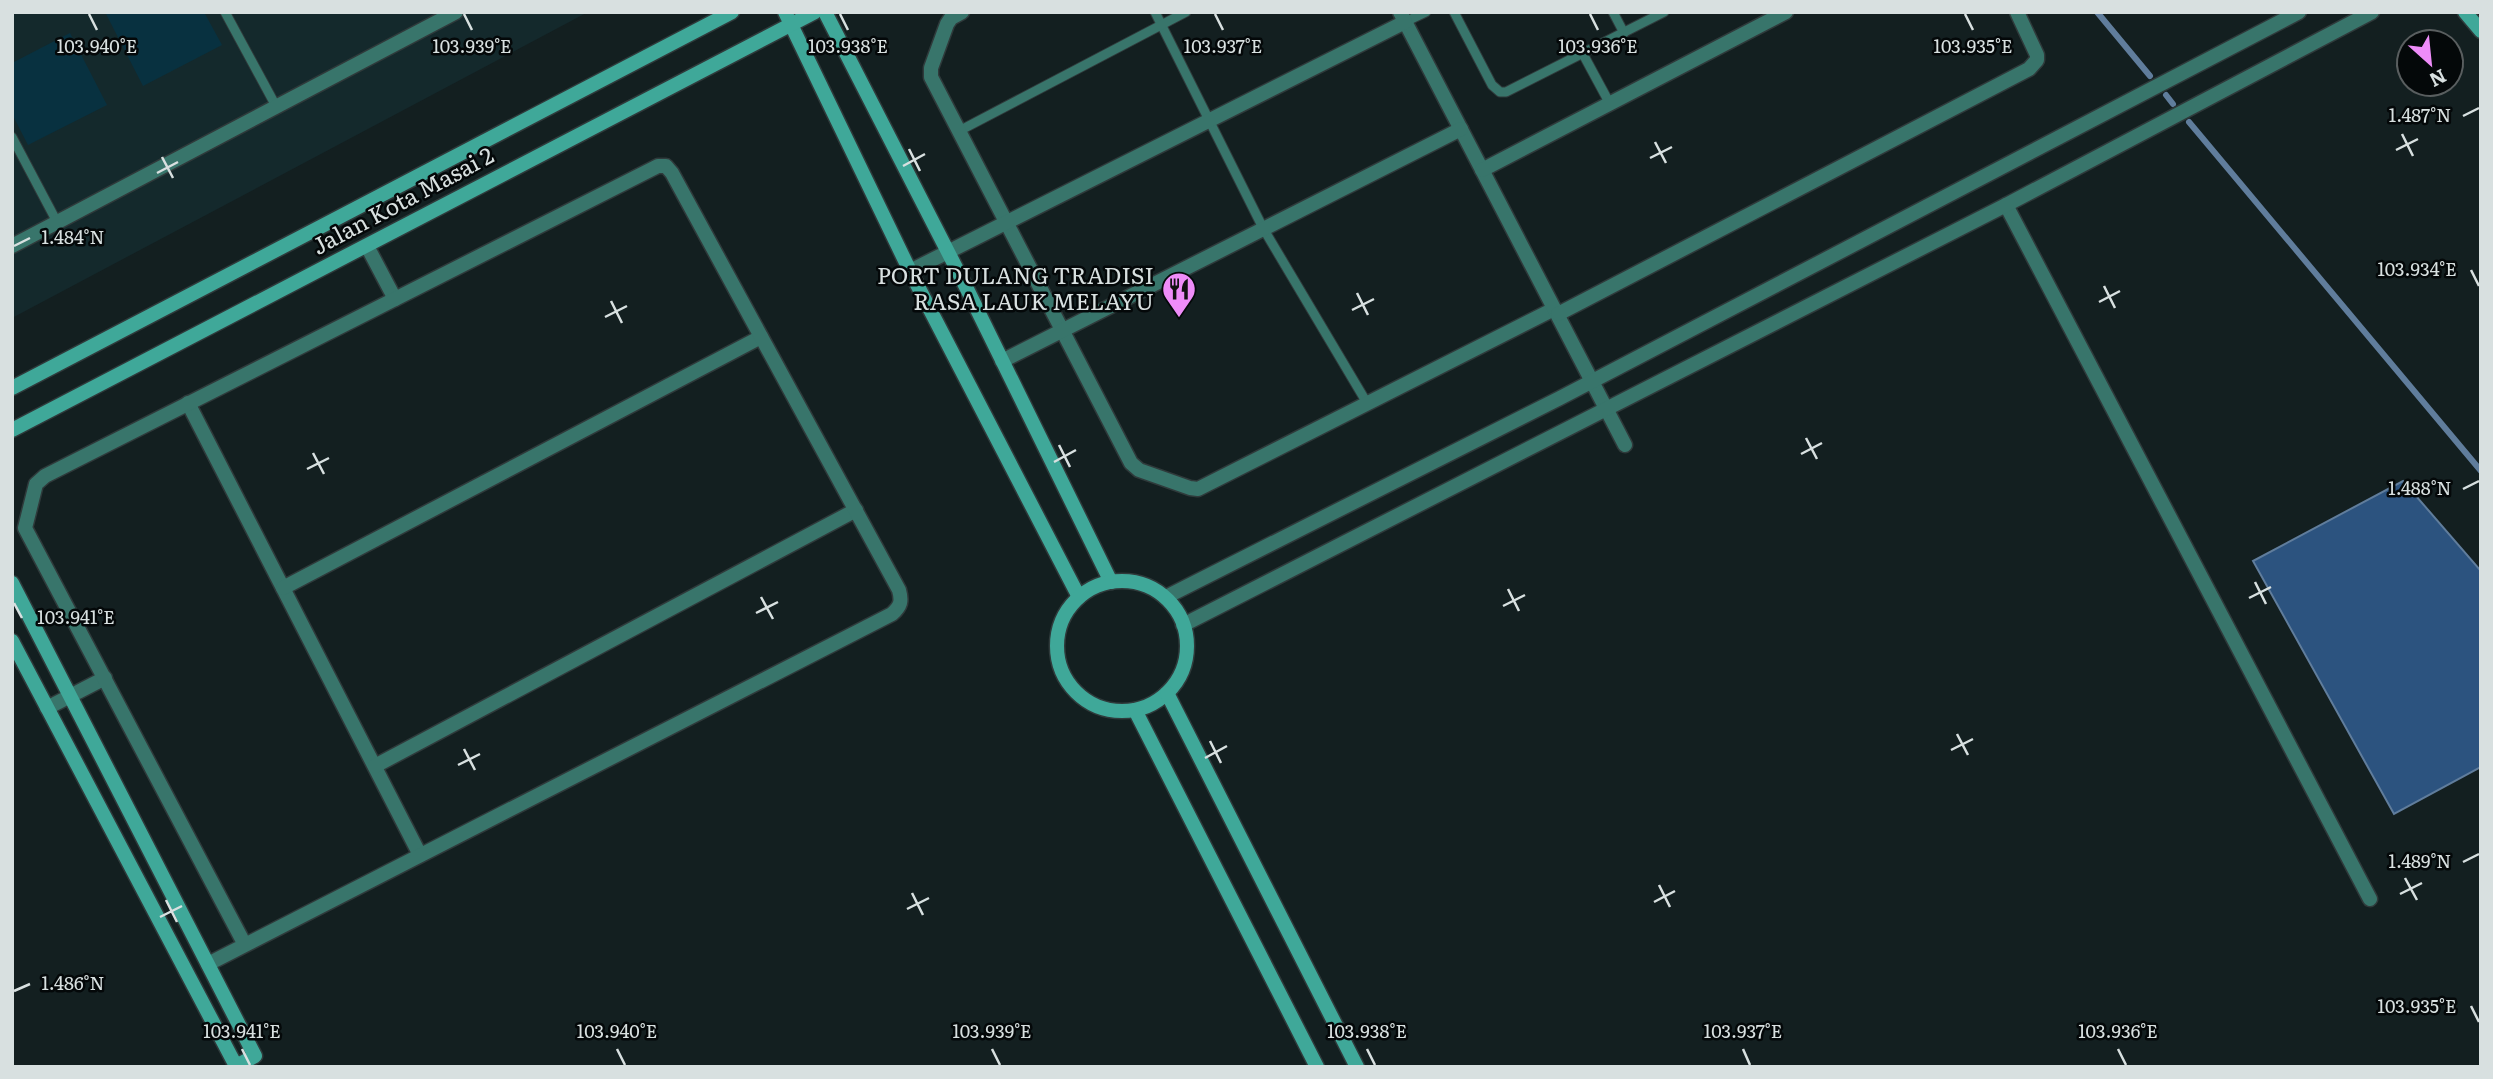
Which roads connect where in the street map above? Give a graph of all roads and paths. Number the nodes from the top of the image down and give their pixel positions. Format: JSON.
{"nodes":[{"id":1,"x":225,"y":12,"type":"edge"},
{"id":2,"x":456,"y":12,"type":"edge"},
{"id":3,"x":732,"y":12,"type":"edge"},
{"id":4,"x":815,"y":12,"type":"edge"},
{"id":5,"x":825,"y":12,"type":"edge"},
{"id":6,"x":962,"y":12,"type":"edge"},
{"id":7,"x":1155,"y":12,"type":"edge"},
{"id":8,"x":1186,"y":12,"type":"edge"},
{"id":9,"x":1426,"y":12,"type":"edge"},
{"id":10,"x":1454,"y":12,"type":"edge"},
{"id":11,"x":1613,"y":12,"type":"edge"},
{"id":12,"x":1664,"y":12,"type":"edge"},
{"id":13,"x":1786,"y":12,"type":"edge"},
{"id":14,"x":2017,"y":12,"type":"edge"},
{"id":15,"x":2299,"y":12,"type":"edge"},
{"id":16,"x":2372,"y":12,"type":"edge"},
{"id":17,"x":2465,"y":12,"type":"edge"},
{"id":18,"x":1402,"y":17,"type":"edge"},
{"id":19,"x":788,"y":18,"type":"edge"},
{"id":20,"x":1162,"y":25,"type":"junction"},
{"id":21,"x":2481,"y":31,"type":"edge"},
{"id":22,"x":1624,"y":33,"type":"junction"},
{"id":23,"x":1583,"y":54,"type":"junction"},
{"id":24,"x":1609,"y":104,"type":"junction"},
{"id":25,"x":277,"y":108,"type":"junction"},
{"id":26,"x":1209,"y":121,"type":"junction"},
{"id":27,"x":1461,"y":129,"type":"junction"},
{"id":28,"x":959,"y":131,"type":"junction"},
{"id":29,"x":12,"y":137,"type":"edge"},
{"id":30,"x":1482,"y":170,"type":"junction"},
{"id":31,"x":2006,"y":205,"type":"junction"},
{"id":32,"x":57,"y":222,"type":"junction"},
{"id":33,"x":1007,"y":222,"type":"junction"},
{"id":34,"x":1263,"y":228,"type":"junction"},
{"id":35,"x":12,"y":246,"type":"edge"},
{"id":36,"x":366,"y":246,"type":"junction"},
{"id":37,"x":948,"y":252,"type":"junction"},
{"id":38,"x":910,"y":271,"type":"junction"},
{"id":39,"x":395,"y":299,"type":"junction"},
{"id":40,"x":1556,"y":312,"type":"junction"},
{"id":41,"x":1063,"y":329,"type":"junction"},
{"id":42,"x":761,"y":337,"type":"junction"},
{"id":43,"x":1002,"y":360,"type":"junction"},
{"id":44,"x":1592,"y":379,"type":"junction"},
{"id":45,"x":12,"y":388,"type":"edge"},
{"id":46,"x":188,"y":403,"type":"junction"},
{"id":47,"x":1367,"y":403,"type":"junction"},
{"id":48,"x":1608,"y":410,"type":"junction"},
{"id":49,"x":12,"y":430,"type":"edge"},
{"id":50,"x":1625,"y":445,"type":"dead end"},
{"id":51,"x":856,"y":510,"type":"junction"},
{"id":52,"x":1111,"y":582,"type":"junction"},
{"id":53,"x":12,"y":583,"type":"edge"},
{"id":54,"x":283,"y":589,"type":"junction"},
{"id":55,"x":1079,"y":597,"type":"junction"},
{"id":56,"x":1166,"y":597,"type":"junction"},
{"id":57,"x":1184,"y":625,"type":"junction"},
{"id":58,"x":12,"y":641,"type":"edge"},
{"id":59,"x":104,"y":678,"type":"junction"},
{"id":60,"x":1167,"y":693,"type":"junction"},
{"id":61,"x":70,"y":696,"type":"junction"},
{"id":62,"x":47,"y":708,"type":"junction"},
{"id":63,"x":1135,"y":709,"type":"junction"},
{"id":64,"x":374,"y":766,"type":"junction"},
{"id":65,"x":420,"y":855,"type":"junction"},
{"id":66,"x":2371,"y":899,"type":"dead end"},
{"id":67,"x":245,"y":944,"type":"junction"},
{"id":68,"x":208,"y":964,"type":"junction"},
{"id":69,"x":1317,"y":1067,"type":"edge"},
{"id":70,"x":1357,"y":1067,"type":"edge"}],
"edges":[{"from":1,"to":25,"type":"lane"},
{"from":2,"to":25,"type":"street"},
{"from":3,"to":45,"type":"street","name":"Jalan Kota Masai 2"},
{"from":4,"to":19,"type":"street","name":"Jalan Kota Masai 2"},
{"from":5,"to":37,"type":"street"},
{"from":6,"to":28,"type":"street"},
{"from":7,"to":20,"type":"lane"},
{"from":8,"to":20,"type":"lane"},
{"from":9,"to":18,"type":"lane"},
{"from":10,"to":23,"type":"lane"},
{"from":11,"to":22,"type":"lane"},
{"from":12,"to":22,"type":"lane"},
{"from":13,"to":24,"type":"street"},
{"from":14,"to":40,"type":"street"},
{"from":15,"to":44,"type":"street"},
{"from":16,"to":31,"type":"street"},
{"from":17,"to":21,"type":"street"},
{"from":18,"to":26,"type":"street"},
{"from":18,"to":27,"type":"street"},
{"from":19,"to":36,"type":"street","name":"Jalan Kota Masai 2"},
{"from":19,"to":38,"type":"street"},
{"from":20,"to":26,"type":"lane"},
{"from":20,"to":28,"type":"lane"},
{"from":22,"to":23,"type":"lane"},
{"from":23,"to":24,"type":"lane"},
{"from":24,"to":30,"type":"street"},
{"from":25,"to":32,"type":"street"},
{"from":26,"to":33,"type":"street"},
{"from":26,"to":34,"type":"lane"},
{"from":27,"to":30,"type":"street"},
{"from":27,"to":34,"type":"street"},
{"from":28,"to":33,"type":"street"},
{"from":29,"to":32,"type":"lane"},
{"from":30,"to":40,"type":"street"},
{"from":31,"to":48,"type":"street"},
{"from":31,"to":66,"type":"street"},
{"from":32,"to":35,"type":"street"},
{"from":33,"to":37,"type":"street"},
{"from":33,"to":41,"type":"street"},
{"from":34,"to":41,"type":"street"},
{"from":34,"to":47,"type":"lane"},
{"from":36,"to":39,"type":"street"},
{"from":36,"to":49,"type":"street","name":"Jalan Kota Masai 2"},
{"from":37,"to":38,"type":"street"},
{"from":37,"to":43,"type":"street"},
{"from":38,"to":55,"type":"street"},
{"from":39,"to":42,"type":"street"},
{"from":39,"to":46,"type":"street"},
{"from":40,"to":44,"type":"street"},
{"from":40,"to":47,"type":"street"},
{"from":41,"to":43,"type":"street"},
{"from":41,"to":47,"type":"street"},
{"from":42,"to":51,"type":"street"},
{"from":42,"to":54,"type":"street"},
{"from":43,"to":52,"type":"street"},
{"from":44,"to":48,"type":"street"},
{"from":44,"to":56,"type":"street"},
{"from":46,"to":54,"type":"street"},
{"from":46,"to":59,"type":"street"},
{"from":48,"to":50,"type":"street"},
{"from":48,"to":57,"type":"street"},
{"from":51,"to":64,"type":"street"},
{"from":51,"to":65,"type":"street"},
{"from":52,"to":55,"type":"street"},
{"from":52,"to":56,"type":"street"},
{"from":53,"to":61,"type":"street"},
{"from":54,"to":64,"type":"street"},
{"from":55,"to":63,"type":"street"},
{"from":56,"to":57,"type":"street"},
{"from":57,"to":60,"type":"street"},
{"from":58,"to":62,"type":"street"},
{"from":59,"to":61,"type":"street"},
{"from":59,"to":67,"type":"street"},
{"from":60,"to":63,"type":"street"},
{"from":60,"to":70,"type":"street"},
{"from":61,"to":62,"type":"street"},
{"from":61,"to":68,"type":"street"},
{"from":62,"to":68,"type":"street"},
{"from":63,"to":69,"type":"street"},
{"from":64,"to":65,"type":"street"},
{"from":65,"to":67,"type":"street"},
{"from":67,"to":68,"type":"street"}]}
